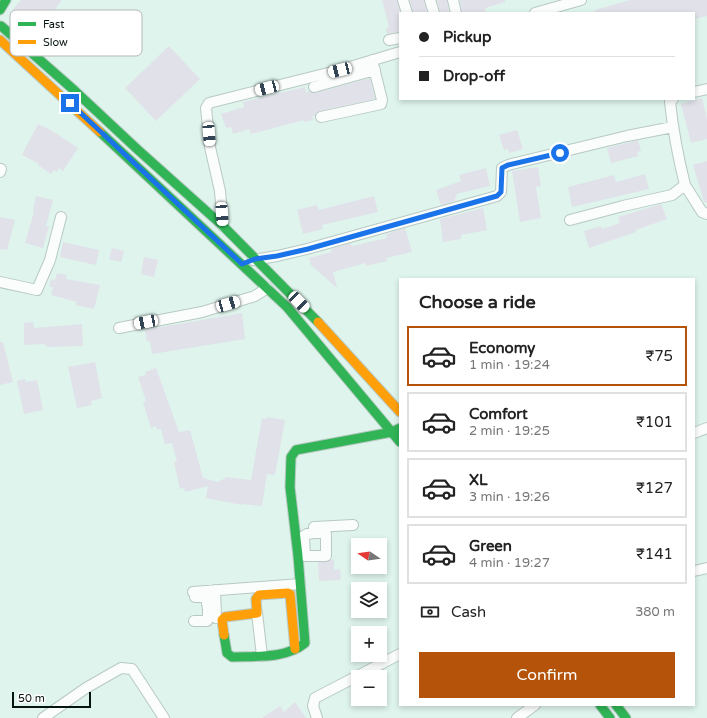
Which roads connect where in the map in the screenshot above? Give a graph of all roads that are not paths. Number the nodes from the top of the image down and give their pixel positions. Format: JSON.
{"nodes":[{"id":1,"x":6,"y":0,"type":"edge"},
{"id":2,"x":403,"y":0,"type":"edge"},
{"id":3,"x":430,"y":0,"type":"edge"},
{"id":4,"x":453,"y":0,"type":"edge"},
{"id":5,"x":581,"y":0,"type":"edge"},
{"id":6,"x":0,"y":10,"type":"edge"},
{"id":7,"x":407,"y":12,"type":"edge"},
{"id":8,"x":434,"y":12,"type":"edge"},
{"id":9,"x":456,"y":12,"type":"edge"},
{"id":10,"x":539,"y":12,"type":"edge"},
{"id":11,"x":0,"y":24,"type":"edge"},
{"id":12,"x":10,"y":33,"type":"edge"},
{"id":13,"x":399,"y":38,"type":"edge"},
{"id":14,"x":0,"y":40,"type":"edge"},
{"id":15,"x":389,"y":40,"type":"dead end"},
{"id":16,"x":10,"y":49,"type":"edge"},
{"id":17,"x":399,"y":52,"type":"edge"},
{"id":18,"x":17,"y":56,"type":"edge"},
{"id":19,"x":36,"y":56,"type":"edge"},
{"id":20,"x":373,"y":65,"type":"junction"},
{"id":21,"x":341,"y":74,"type":"junction"},
{"id":22,"x":314,"y":87,"type":"dead end"},
{"id":23,"x":707,"y":90,"type":"edge"},
{"id":24,"x":695,"y":92,"type":"edge"},
{"id":25,"x":672,"y":100,"type":"edge"},
{"id":26,"x":321,"y":117,"type":"dead end"},
{"id":27,"x":673,"y":127,"type":"junction"},
{"id":28,"x":685,"y":185,"type":"junction"},
{"id":29,"x":707,"y":214,"type":"edge"},
{"id":30,"x":62,"y":217,"type":"dead end"},
{"id":31,"x":570,"y":220,"type":"dead end"},
{"id":32,"x":223,"y":226,"type":"junction"},
{"id":33,"x":255,"y":259,"type":"junction"},
{"id":34,"x":242,"y":264,"type":"junction"},
{"id":35,"x":0,"y":282,"type":"edge"},
{"id":36,"x":268,"y":288,"type":"junction"},
{"id":37,"x":118,"y":328,"type":"dead end"},
{"id":38,"x":399,"y":411,"type":"edge"},
{"id":39,"x":707,"y":428,"type":"edge"},
{"id":40,"x":396,"y":430,"type":"edge"},
{"id":41,"x":695,"y":433,"type":"edge"},
{"id":42,"x":354,"y":525,"type":"dead end"},
{"id":43,"x":295,"y":528,"type":"junction"},
{"id":44,"x":314,"y":530,"type":"junction"},
{"id":45,"x":301,"y":556,"type":"junction"},
{"id":46,"x":707,"y":568,"type":"edge"},
{"id":47,"x":695,"y":571,"type":"edge"},
{"id":48,"x":300,"y":584,"type":"junction"},
{"id":49,"x":215,"y":590,"type":"junction"},
{"id":50,"x":213,"y":611,"type":"junction"},
{"id":51,"x":257,"y":614,"type":"junction"},
{"id":52,"x":194,"y":621,"type":"dead end"},
{"id":53,"x":296,"y":650,"type":"junction"},
{"id":54,"x":399,"y":655,"type":"edge"},
{"id":55,"x":262,"y":656,"type":"junction"},
{"id":56,"x":534,"y":706,"type":"edge"},
{"id":57,"x":601,"y":706,"type":"edge"},
{"id":58,"x":617,"y":706,"type":"edge"},
{"id":59,"x":42,"y":718,"type":"edge"},
{"id":60,"x":164,"y":718,"type":"edge"},
{"id":61,"x":317,"y":718,"type":"edge"},
{"id":62,"x":517,"y":718,"type":"edge"},
{"id":63,"x":610,"y":718,"type":"edge"},
{"id":64,"x":626,"y":718,"type":"edge"}],
"edges":[{"from":1,"to":6,"type":"main road"},
{"from":2,"to":7,"type":"street"},
{"from":3,"to":8,"type":"street"},
{"from":4,"to":9,"type":"street"},
{"from":5,"to":10,"type":"street"},
{"from":11,"to":12,"type":"main road"},
{"from":13,"to":15,"type":"street"},
{"from":14,"to":16,"type":"main road"},
{"from":17,"to":20,"type":"street"},
{"from":18,"to":34,"type":"main road"},
{"from":19,"to":32,"type":"main road"},
{"from":20,"to":21,"type":"street"},
{"from":20,"to":26,"type":"street"},
{"from":21,"to":22,"type":"street"},
{"from":21,"to":32,"type":"street"},
{"from":23,"to":24,"type":"street"},
{"from":25,"to":27,"type":"street"},
{"from":27,"to":28,"type":"street"},
{"from":27,"to":33,"type":"street"},
{"from":28,"to":29,"type":"street"},
{"from":28,"to":31,"type":"street"},
{"from":30,"to":35,"type":"street"},
{"from":32,"to":33,"type":"main road"},
{"from":33,"to":34,"type":"street"},
{"from":33,"to":38,"type":"main road"},
{"from":34,"to":36,"type":"main road"},
{"from":36,"to":37,"type":"street"},
{"from":36,"to":40,"type":"main road"},
{"from":39,"to":41,"type":"street"},
{"from":40,"to":43,"type":"main road"},
{"from":42,"to":44,"type":"street"},
{"from":43,"to":44,"type":"street"},
{"from":43,"to":45,"type":"main road"},
{"from":44,"to":45,"type":"street"},
{"from":44,"to":45,"type":"street"},
{"from":45,"to":48,"type":"main road"},
{"from":46,"to":47,"type":"street"},
{"from":48,"to":49,"type":"street"},
{"from":48,"to":53,"type":"main road"},
{"from":49,"to":50,"type":"street"},
{"from":49,"to":50,"type":"street"},
{"from":50,"to":52,"type":"street"},
{"from":51,"to":53,"type":"main road"},
{"from":51,"to":55,"type":"street"},
{"from":51,"to":55,"type":"main road"},
{"from":53,"to":55,"type":"main road"},
{"from":54,"to":61,"type":"street"},
{"from":56,"to":62,"type":"street"},
{"from":57,"to":63,"type":"main road"},
{"from":58,"to":64,"type":"main road"},
{"from":59,"to":60,"type":"street"}]}
